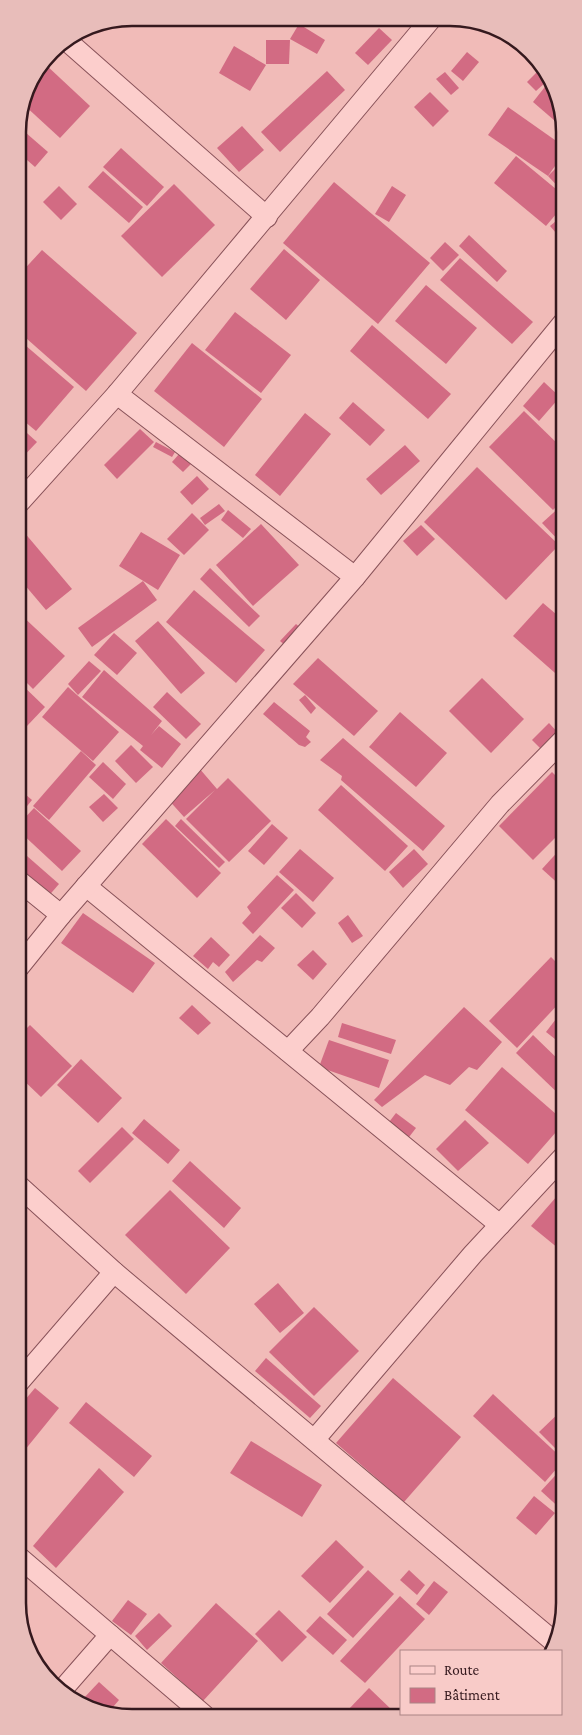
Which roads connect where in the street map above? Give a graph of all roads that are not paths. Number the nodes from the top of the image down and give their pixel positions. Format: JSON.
{"nodes":[{"id":1,"x":426,"y":26,"type":"edge"},
{"id":2,"x":72,"y":45,"type":"edge"},
{"id":3,"x":267,"y":217,"type":"junction"},
{"id":4,"x":556,"y":330,"type":"edge"},
{"id":5,"x":117,"y":394,"type":"junction"},
{"id":6,"x":26,"y":495,"type":"edge"},
{"id":7,"x":355,"y":577,"type":"junction"},
{"id":8,"x":556,"y":747,"type":"edge"},
{"id":9,"x":86,"y":886,"type":"junction"},
{"id":10,"x":26,"y":887,"type":"edge"},
{"id":11,"x":61,"y":915,"type":"junction"},
{"id":12,"x":26,"y":958,"type":"edge"},
{"id":13,"x":288,"y":1051,"type":"junction"},
{"id":14,"x":556,"y":1165,"type":"edge"},
{"id":15,"x":26,"y":1192,"type":"edge"},
{"id":16,"x":500,"y":1225,"type":"junction"},
{"id":17,"x":114,"y":1272,"type":"junction"},
{"id":18,"x":26,"y":1375,"type":"edge"},
{"id":19,"x":315,"y":1439,"type":"junction"},
{"id":20,"x":26,"y":1563,"type":"edge"},
{"id":21,"x":110,"y":1635,"type":"junction"},
{"id":22,"x":550,"y":1638,"type":"edge"},
{"id":23,"x":66,"y":1685,"type":"edge"},
{"id":24,"x":197,"y":1709,"type":"edge"}],
"edges":[{"from":1,"to":3,"type":"street"},
{"from":2,"to":3,"type":"street"},
{"from":3,"to":5,"type":"street"},
{"from":4,"to":7,"type":"street"},
{"from":5,"to":6,"type":"street"},
{"from":5,"to":7,"type":"street"},
{"from":7,"to":9,"type":"street"},
{"from":8,"to":13,"type":"street"},
{"from":9,"to":11,"type":"street"},
{"from":9,"to":13,"type":"street"},
{"from":10,"to":11,"type":"street"},
{"from":11,"to":12,"type":"street"},
{"from":13,"to":16,"type":"street"},
{"from":14,"to":16,"type":"street"},
{"from":15,"to":17,"type":"street"},
{"from":16,"to":19,"type":"street"},
{"from":17,"to":18,"type":"street"},
{"from":17,"to":19,"type":"street"},
{"from":19,"to":22,"type":"street"},
{"from":20,"to":21,"type":"street"},
{"from":21,"to":23,"type":"street"},
{"from":21,"to":24,"type":"street"}]}
